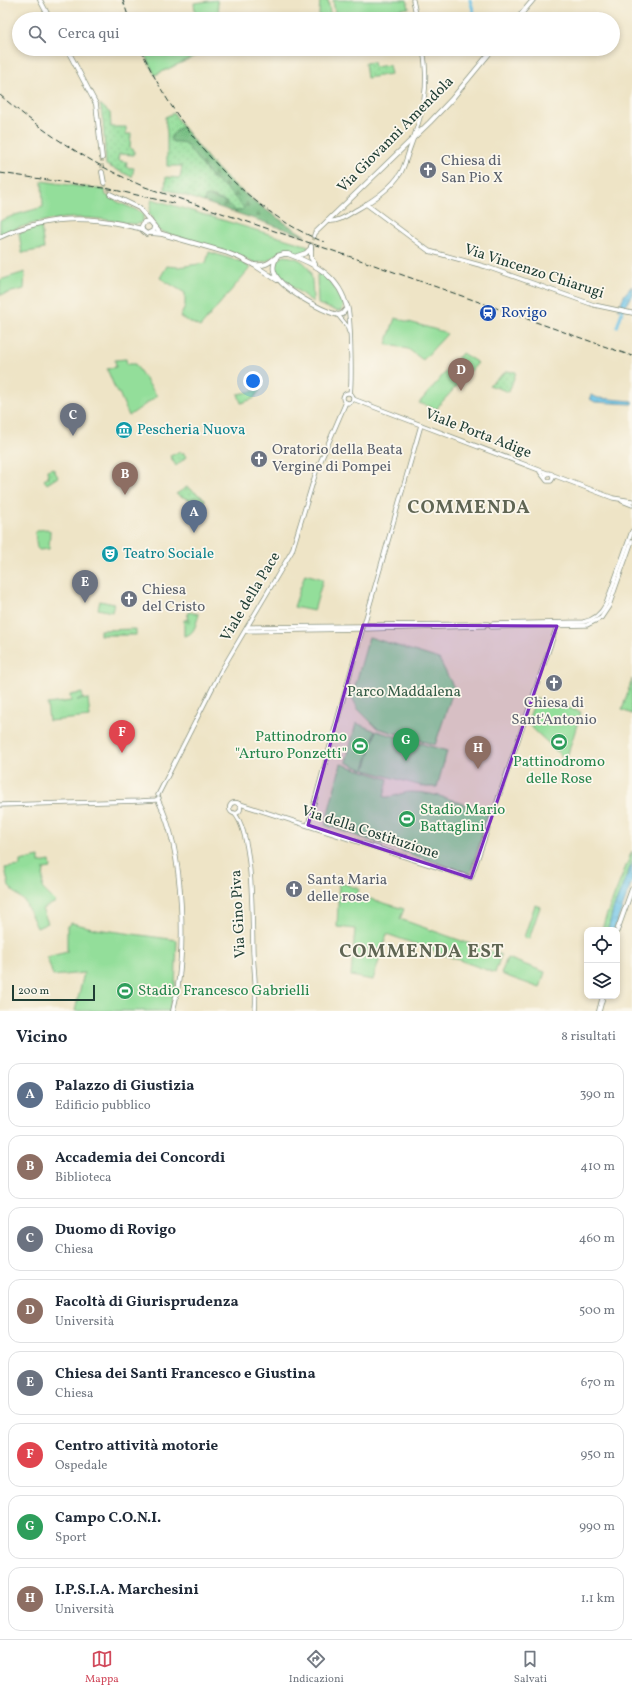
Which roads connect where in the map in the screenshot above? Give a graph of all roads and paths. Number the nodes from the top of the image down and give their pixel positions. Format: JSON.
{"nodes":[{"id":1,"x":40,"y":0,"type":"edge"},
{"id":2,"x":413,"y":0,"type":"edge"},
{"id":3,"x":533,"y":0,"type":"edge"},
{"id":4,"x":46,"y":12,"type":"edge"},
{"id":5,"x":416,"y":12,"type":"edge"},
{"id":6,"x":523,"y":12,"type":"edge"},
{"id":7,"x":71,"y":56,"type":"edge"},
{"id":8,"x":423,"y":56,"type":"edge"},
{"id":9,"x":487,"y":56,"type":"edge"},
{"id":10,"x":414,"y":138,"type":"junction"},
{"id":11,"x":102,"y":158,"type":"tunnel mouth"},
{"id":12,"x":102,"y":172,"type":"tunnel mouth"},
{"id":13,"x":104,"y":183,"type":"tunnel mouth"},
{"id":14,"x":110,"y":194,"type":"tunnel mouth"},
{"id":15,"x":366,"y":204,"type":"junction"},
{"id":16,"x":142,"y":210,"type":"junction"},
{"id":17,"x":150,"y":221,"type":"junction"},
{"id":18,"x":327,"y":221,"type":"junction"},
{"id":19,"x":143,"y":225,"type":"junction"},
{"id":20,"x":154,"y":227,"type":"junction"},
{"id":21,"x":151,"y":233,"type":"junction"},
{"id":22,"x":162,"y":234,"type":"junction"},
{"id":23,"x":314,"y":236,"type":"tunnel mouth"},
{"id":24,"x":0,"y":237,"type":"edge"},
{"id":25,"x":277,"y":256,"type":"junction"},
{"id":26,"x":294,"y":256,"type":"junction"},
{"id":27,"x":254,"y":264,"type":"junction"},
{"id":28,"x":316,"y":266,"type":"junction"},
{"id":29,"x":282,"y":284,"type":"junction"},
{"id":30,"x":346,"y":304,"type":"junction"},
{"id":31,"x":632,"y":313,"type":"edge"},
{"id":32,"x":338,"y":315,"type":"junction"},
{"id":33,"x":350,"y":335,"type":"junction"},
{"id":34,"x":350,"y":393,"type":"junction"},
{"id":35,"x":353,"y":400,"type":"junction"},
{"id":36,"x":346,"y":402,"type":"junction"},
{"id":37,"x":421,"y":425,"type":"junction"},
{"id":38,"x":546,"y":475,"type":"junction"},
{"id":39,"x":553,"y":475,"type":"junction"},
{"id":40,"x":563,"y":479,"type":"junction"},
{"id":41,"x":552,"y":480,"type":"junction"},
{"id":42,"x":613,"y":498,"type":"junction"},
{"id":43,"x":632,"y":501,"type":"edge"},
{"id":44,"x":632,"y":505,"type":"edge"},
{"id":45,"x":632,"y":530,"type":"edge"},
{"id":46,"x":632,"y":541,"type":"edge"},
{"id":47,"x":608,"y":604,"type":"junction"},
{"id":48,"x":557,"y":624,"type":"junction"},
{"id":49,"x":363,"y":628,"type":"junction"},
{"id":50,"x":246,"y":629,"type":"junction"},
{"id":51,"x":156,"y":798,"type":"junction"},
{"id":52,"x":237,"y":803,"type":"junction"},
{"id":53,"x":0,"y":805,"type":"edge"},
{"id":54,"x":261,"y":811,"type":"junction"},
{"id":55,"x":237,"y":812,"type":"junction"},
{"id":56,"x":308,"y":826,"type":"junction"},
{"id":57,"x":632,"y":889,"type":"edge"},
{"id":58,"x":618,"y":927,"type":"edge"},
{"id":59,"x":602,"y":999,"type":"edge"},
{"id":60,"x":173,"y":1011,"type":"edge"},
{"id":61,"x":255,"y":1011,"type":"edge"},
{"id":62,"x":599,"y":1011,"type":"edge"}],
"edges":[{"from":1,"to":4,"type":"main road"},
{"from":2,"to":5,"type":"street"},
{"from":3,"to":6,"type":"main road"},
{"from":7,"to":11,"type":"main road"},
{"from":8,"to":10,"type":"street"},
{"from":9,"to":10,"type":"main road","name":"Via Giovanni Amendola"},
{"from":10,"to":15,"type":"street"},
{"from":10,"to":18,"type":"main road","name":"Via Giovanni Amendola"},
{"from":12,"to":13,"type":"main road"},
{"from":14,"to":16,"type":"main road"},
{"from":15,"to":18,"type":"street"},
{"from":15,"to":31,"type":"street","name":"Via Vincenzo Chiarugi"},
{"from":16,"to":17,"type":"main road"},
{"from":16,"to":19,"type":"main road"},
{"from":17,"to":19,"type":"main road"},
{"from":17,"to":20,"type":"main road"},
{"from":18,"to":23,"type":"main road","name":"Via Giovanni Amendola"},
{"from":19,"to":21,"type":"main road"},
{"from":19,"to":24,"type":"main road"},
{"from":20,"to":21,"type":"main road"},
{"from":20,"to":22,"type":"main road"},
{"from":21,"to":22,"type":"main road"},
{"from":22,"to":27,"type":"main road"},
{"from":25,"to":26,"type":"main road"},
{"from":25,"to":27,"type":"main road"},
{"from":25,"to":29,"type":"main road"},
{"from":26,"to":28,"type":"main road"},
{"from":26,"to":28,"type":"main road"},
{"from":27,"to":29,"type":"main road"},
{"from":28,"to":30,"type":"main road"},
{"from":29,"to":32,"type":"main road"},
{"from":30,"to":32,"type":"main road"},
{"from":30,"to":33,"type":"street"},
{"from":32,"to":33,"type":"street"},
{"from":33,"to":34,"type":"street"},
{"from":34,"to":35,"type":"street"},
{"from":34,"to":36,"type":"street"},
{"from":35,"to":36,"type":"street"},
{"from":35,"to":37,"type":"street","name":"Viale Porta Adige"},
{"from":36,"to":50,"type":"street","name":"Viale della Pace"},
{"from":37,"to":38,"type":"street","name":"Viale Porta Adige"},
{"from":37,"to":49,"type":"street"},
{"from":38,"to":39,"type":"street","name":"Viale Porta Adige"},
{"from":38,"to":41,"type":"street","name":"Viale Porta Adige"},
{"from":39,"to":40,"type":"street","name":"Viale Porta Adige"},
{"from":39,"to":41,"type":"street"},
{"from":40,"to":41,"type":"street","name":"Viale Porta Adige"},
{"from":40,"to":42,"type":"street","name":"Viale Porta Adige"},
{"from":42,"to":43,"type":"street","name":"Viale Porta Adige"},
{"from":42,"to":44,"type":"street","name":"Viale Porta Adige"},
{"from":45,"to":47,"type":"street"},
{"from":46,"to":47,"type":"street"},
{"from":47,"to":48,"type":"street"},
{"from":48,"to":49,"type":"street"},
{"from":48,"to":56,"type":"street","name":"Via della Costituzione"},
{"from":49,"to":50,"type":"street"},
{"from":49,"to":56,"type":"street"},
{"from":50,"to":51,"type":"street","name":"Viale della Pace"},
{"from":51,"to":53,"type":"street"},
{"from":51,"to":60,"type":"main road"},
{"from":52,"to":54,"type":"street"},
{"from":52,"to":55,"type":"street"},
{"from":52,"to":55,"type":"street"},
{"from":54,"to":55,"type":"street"},
{"from":54,"to":56,"type":"street","name":"Via della Costituzione"},
{"from":55,"to":61,"type":"street","name":"Via Gino Piva"},
{"from":57,"to":58,"type":"main road"},
{"from":59,"to":62,"type":"main road"}]}
